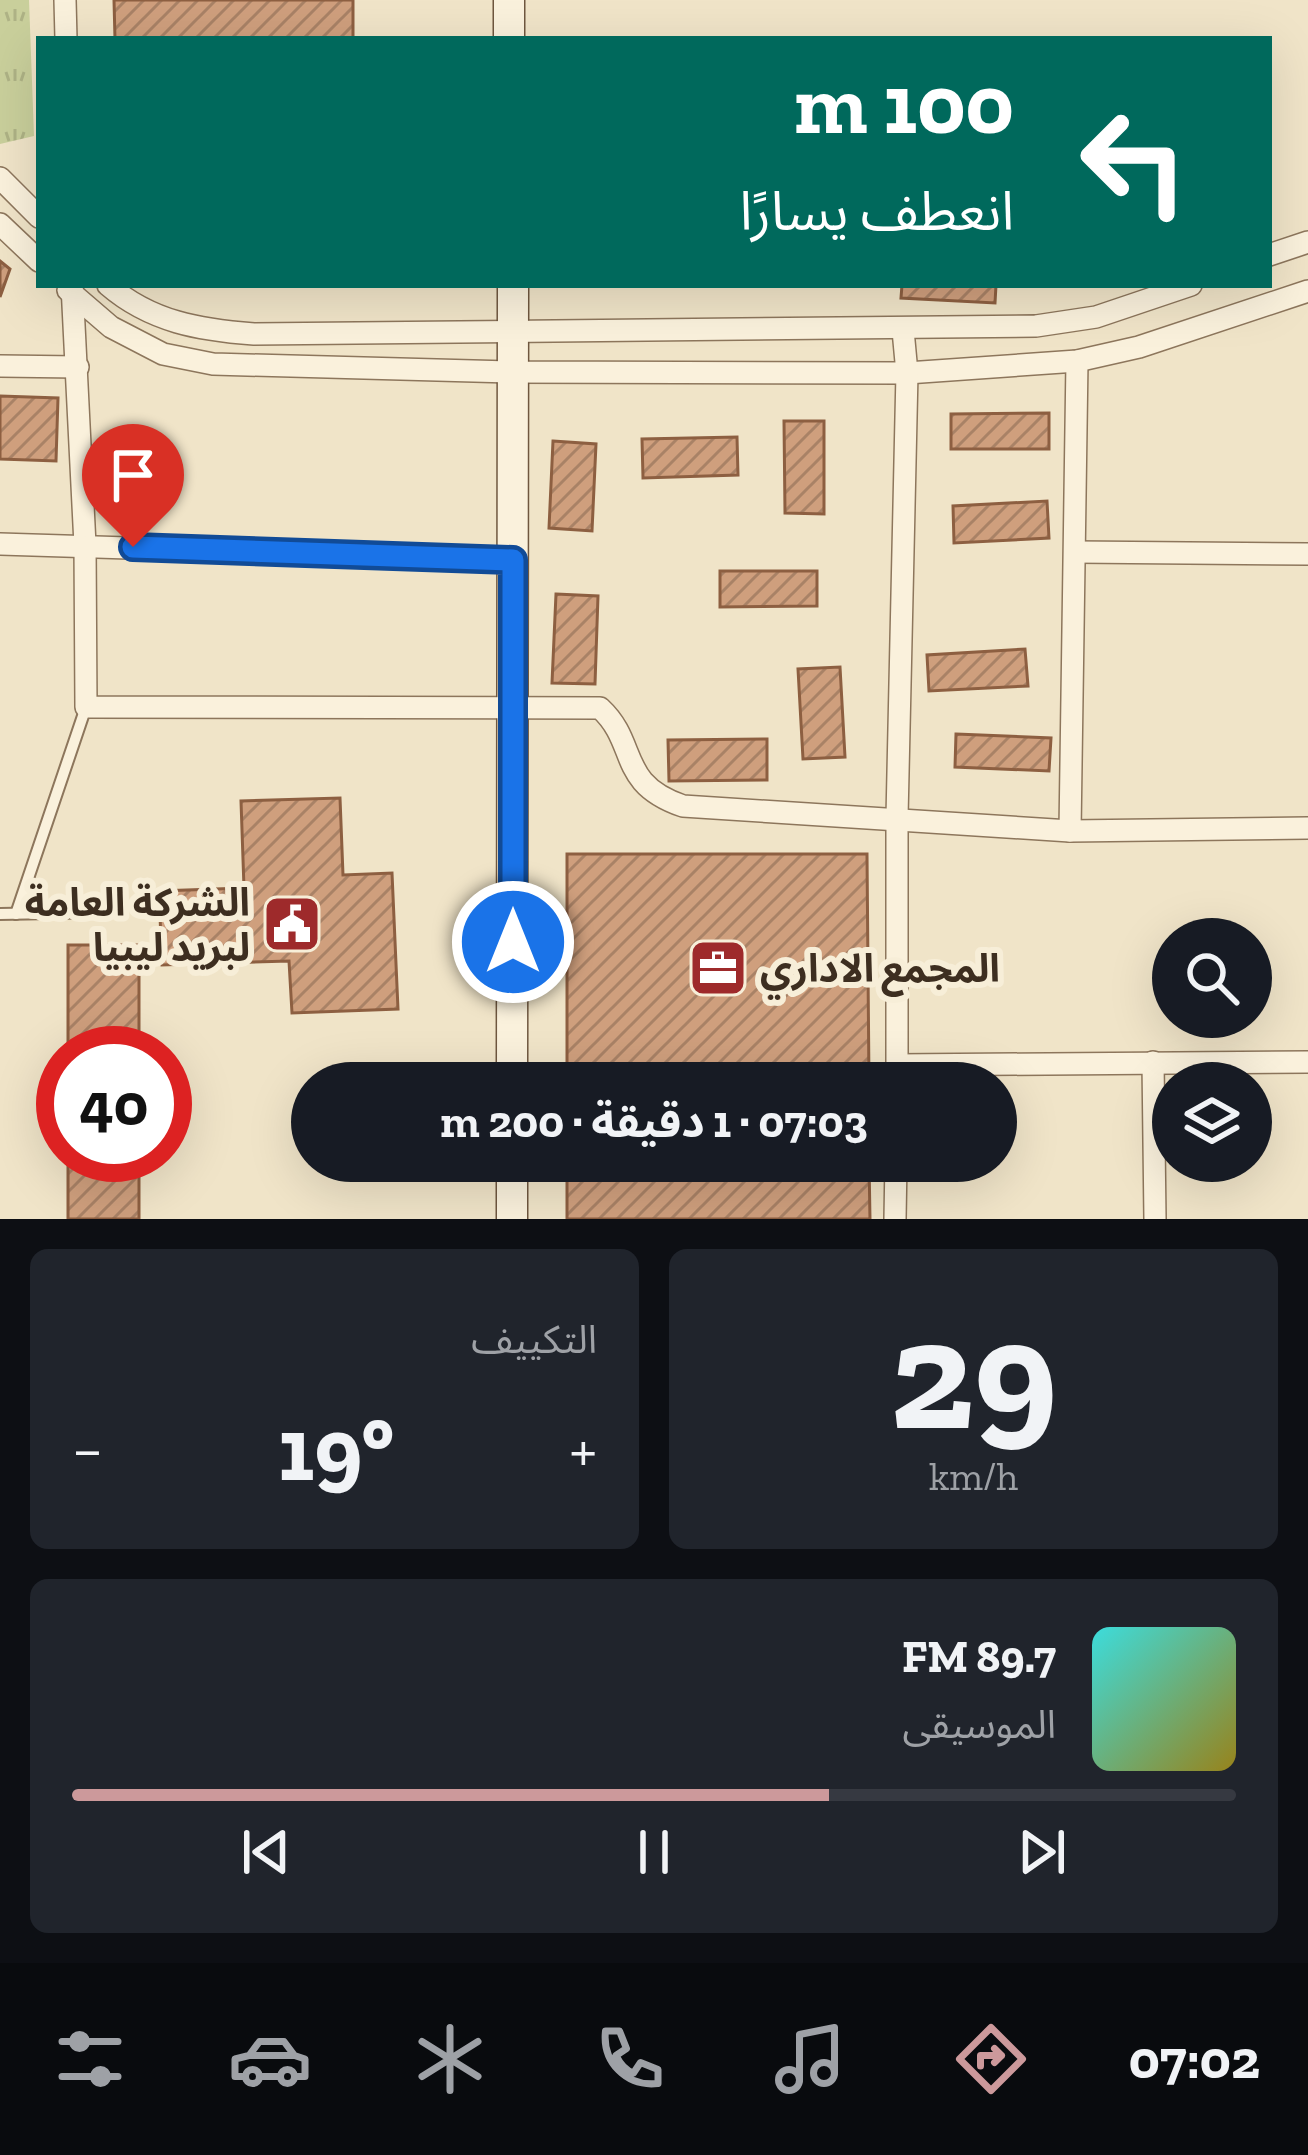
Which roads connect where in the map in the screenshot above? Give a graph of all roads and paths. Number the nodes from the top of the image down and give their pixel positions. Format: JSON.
{"nodes":[{"id":1,"x":65,"y":0,"type":"edge"},
{"id":2,"x":508,"y":0,"type":"edge"},
{"id":3,"x":66,"y":36,"type":"edge"},
{"id":4,"x":509,"y":36,"type":"edge"},
{"id":5,"x":0,"y":178,"type":"edge"},
{"id":6,"x":36,"y":214,"type":"edge"},
{"id":7,"x":0,"y":224,"type":"edge"},
{"id":8,"x":1308,"y":242,"type":"edge"},
{"id":9,"x":1272,"y":254,"type":"edge"},
{"id":10,"x":36,"y":258,"type":"edge"},
{"id":11,"x":69,"y":288,"type":"edge"},
{"id":12,"x":70,"y":288,"type":"edge"},
{"id":13,"x":112,"y":288,"type":"edge"},
{"id":14,"x":513,"y":288,"type":"edge"},
{"id":15,"x":1181,"y":288,"type":"edge"},
{"id":16,"x":1308,"y":291,"type":"edge"},
{"id":17,"x":903,"y":330,"type":"junction"},
{"id":18,"x":513,"y":332,"type":"junction"},
{"id":19,"x":1077,"y":361,"type":"junction"},
{"id":20,"x":0,"y":366,"type":"edge"},
{"id":21,"x":78,"y":367,"type":"junction"},
{"id":22,"x":513,"y":372,"type":"junction"},
{"id":23,"x":907,"y":373,"type":"junction"},
{"id":24,"x":0,"y":544,"type":"edge"},
{"id":25,"x":86,"y":545,"type":"junction"},
{"id":26,"x":1075,"y":552,"type":"junction"},
{"id":27,"x":1308,"y":554,"type":"edge"},
{"id":28,"x":513,"y":560,"type":"junction"},
{"id":29,"x":86,"y":707,"type":"junction"},
{"id":30,"x":514,"y":707,"type":"junction"},
{"id":31,"x":897,"y":817,"type":"junction"},
{"id":32,"x":1308,"y":829,"type":"edge"},
{"id":33,"x":1070,"y":831,"type":"junction"},
{"id":34,"x":109,"y":912,"type":"dead end"},
{"id":35,"x":0,"y":914,"type":"edge"},
{"id":36,"x":16,"y":914,"type":"junction"},
{"id":37,"x":512,"y":1062,"type":"edge"},
{"id":38,"x":897,"y":1062,"type":"edge"},
{"id":39,"x":1152,"y":1062,"type":"edge"},
{"id":40,"x":1272,"y":1062,"type":"edge"},
{"id":41,"x":1308,"y":1062,"type":"edge"},
{"id":42,"x":1017,"y":1068,"type":"edge"},
{"id":43,"x":512,"y":1182,"type":"edge"},
{"id":44,"x":896,"y":1182,"type":"edge"},
{"id":45,"x":1155,"y":1182,"type":"edge"},
{"id":46,"x":512,"y":1219,"type":"edge"},
{"id":47,"x":895,"y":1219,"type":"edge"},
{"id":48,"x":1155,"y":1219,"type":"edge"}],
"edges":[{"from":1,"to":3,"type":"street"},
{"from":2,"to":4,"type":"street"},
{"from":5,"to":6,"type":"street"},
{"from":7,"to":10,"type":"street"},
{"from":8,"to":9,"type":"street"},
{"from":11,"to":21,"type":"street"},
{"from":12,"to":22,"type":"street"},
{"from":13,"to":18,"type":"street"},
{"from":14,"to":18,"type":"street"},
{"from":15,"to":17,"type":"street"},
{"from":16,"to":19,"type":"street"},
{"from":17,"to":18,"type":"street"},
{"from":17,"to":23,"type":"street"},
{"from":18,"to":22,"type":"street"},
{"from":19,"to":23,"type":"street"},
{"from":19,"to":26,"type":"street"},
{"from":20,"to":21,"type":"street"},
{"from":21,"to":25,"type":"street"},
{"from":22,"to":23,"type":"street"},
{"from":22,"to":28,"type":"street"},
{"from":23,"to":31,"type":"street"},
{"from":24,"to":25,"type":"street"},
{"from":25,"to":28,"type":"street"},
{"from":25,"to":29,"type":"street"},
{"from":26,"to":27,"type":"street"},
{"from":26,"to":33,"type":"street"},
{"from":28,"to":30,"type":"street"},
{"from":29,"to":30,"type":"street"},
{"from":29,"to":36,"type":"lane"},
{"from":30,"to":31,"type":"street"},
{"from":30,"to":37,"type":"street"},
{"from":31,"to":33,"type":"street"},
{"from":31,"to":38,"type":"street"},
{"from":32,"to":33,"type":"street"},
{"from":34,"to":36,"type":"lane"},
{"from":35,"to":36,"type":"lane"},
{"from":39,"to":42,"type":"street"},
{"from":40,"to":41,"type":"street"},
{"from":43,"to":46,"type":"street"},
{"from":44,"to":47,"type":"street"},
{"from":45,"to":48,"type":"street"}]}
